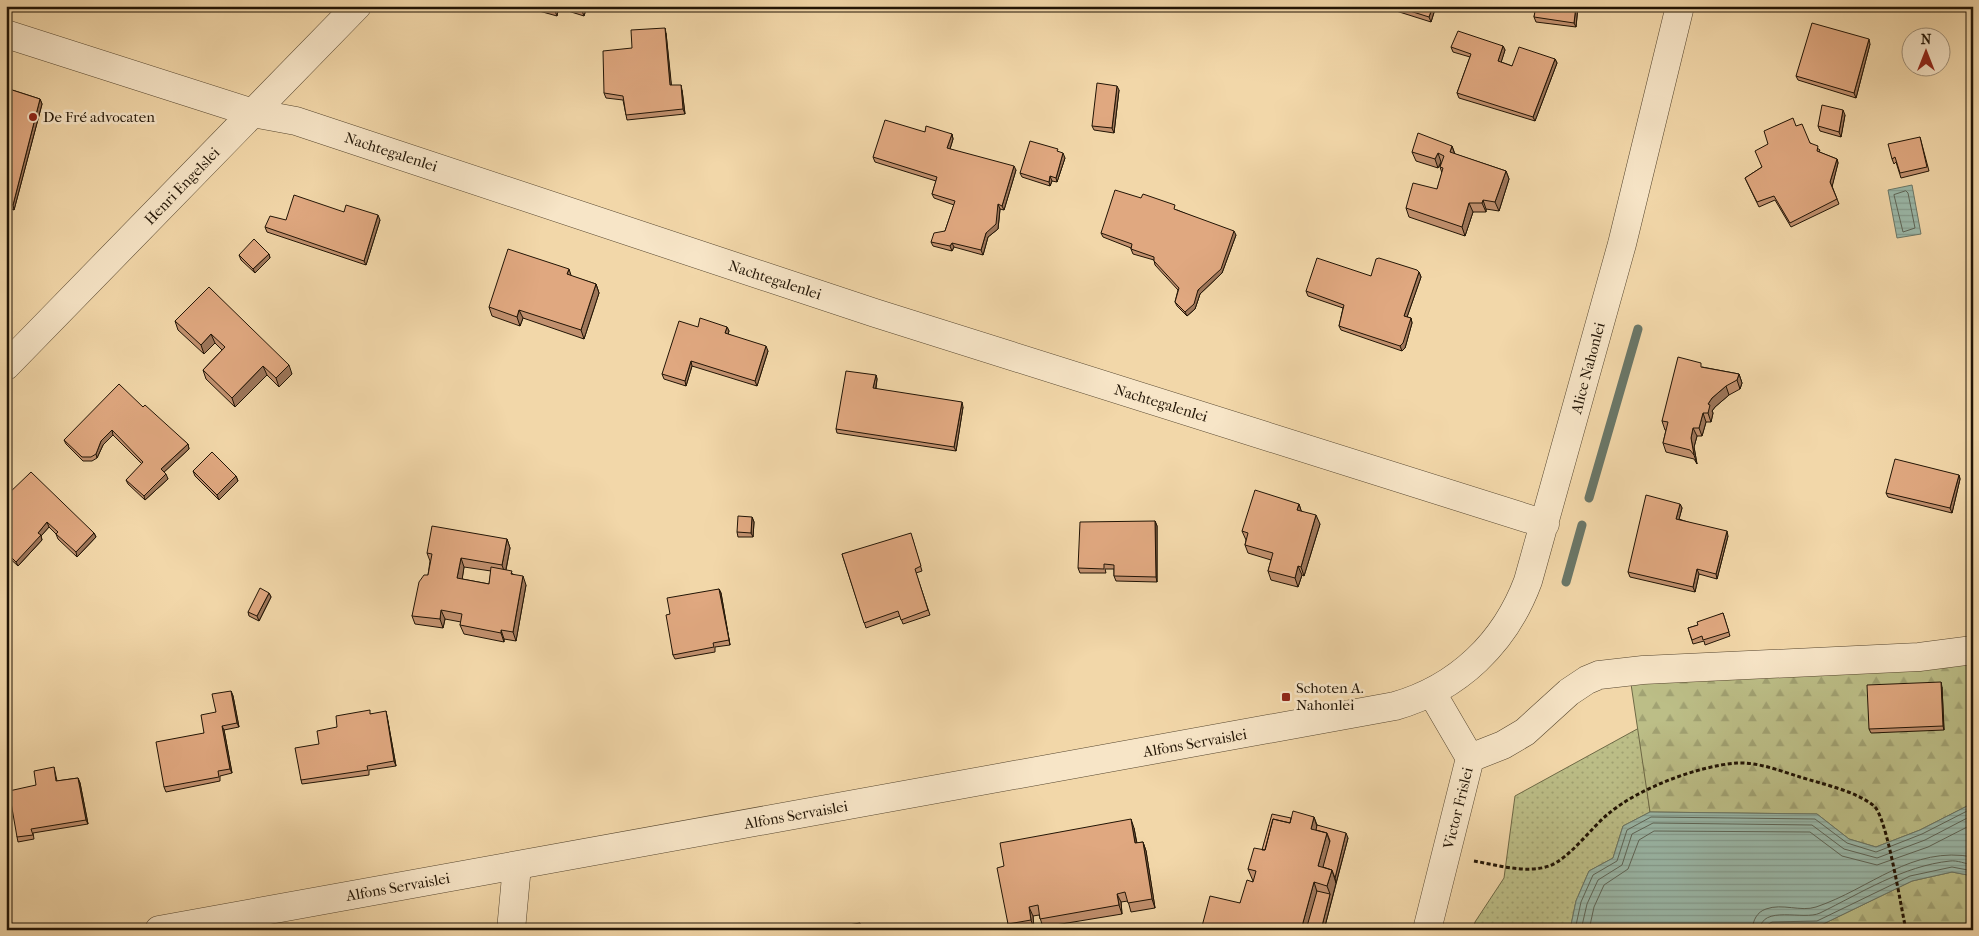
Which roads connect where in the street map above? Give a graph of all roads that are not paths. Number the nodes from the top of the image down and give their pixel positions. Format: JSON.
{"nodes":[{"id":1,"x":356,"y":6,"type":"edge"},
{"id":2,"x":1680,"y":6,"type":"edge"},
{"id":3,"x":6,"y":34,"type":"edge"},
{"id":4,"x":253,"y":113,"type":"junction"},
{"id":5,"x":6,"y":366,"type":"edge"},
{"id":6,"x":1545,"y":524,"type":"junction"},
{"id":7,"x":1973,"y":650,"type":"edge"},
{"id":8,"x":1432,"y":694,"type":"junction"},
{"id":9,"x":1470,"y":758,"type":"junction"},
{"id":10,"x":517,"y":866,"type":"junction"},
{"id":11,"x":158,"y":930,"type":"edge"},
{"id":12,"x":510,"y":930,"type":"edge"},
{"id":13,"x":1428,"y":930,"type":"edge"}],
"edges":[{"from":1,"to":4,"type":"street","name":"Henri Engelslei"},
{"from":2,"to":6,"type":"street","name":"Alice Nahonlei"},
{"from":3,"to":4,"type":"street","name":"Nachtegalenlei"},
{"from":4,"to":5,"type":"street","name":"Henri Engelslei"},
{"from":4,"to":6,"type":"street","name":"Nachtegalenlei"},
{"from":6,"to":8,"type":"street","name":"Alice Nahonlei"},
{"from":7,"to":9,"type":"street"},
{"from":8,"to":9,"type":"street","name":"Victor Frislei"},
{"from":8,"to":10,"type":"street","name":"Alfons Servaislei"},
{"from":9,"to":13,"type":"street","name":"Victor Frislei"},
{"from":10,"to":11,"type":"street","name":"Alfons Servaislei"},
{"from":10,"to":12,"type":"street"}]}
